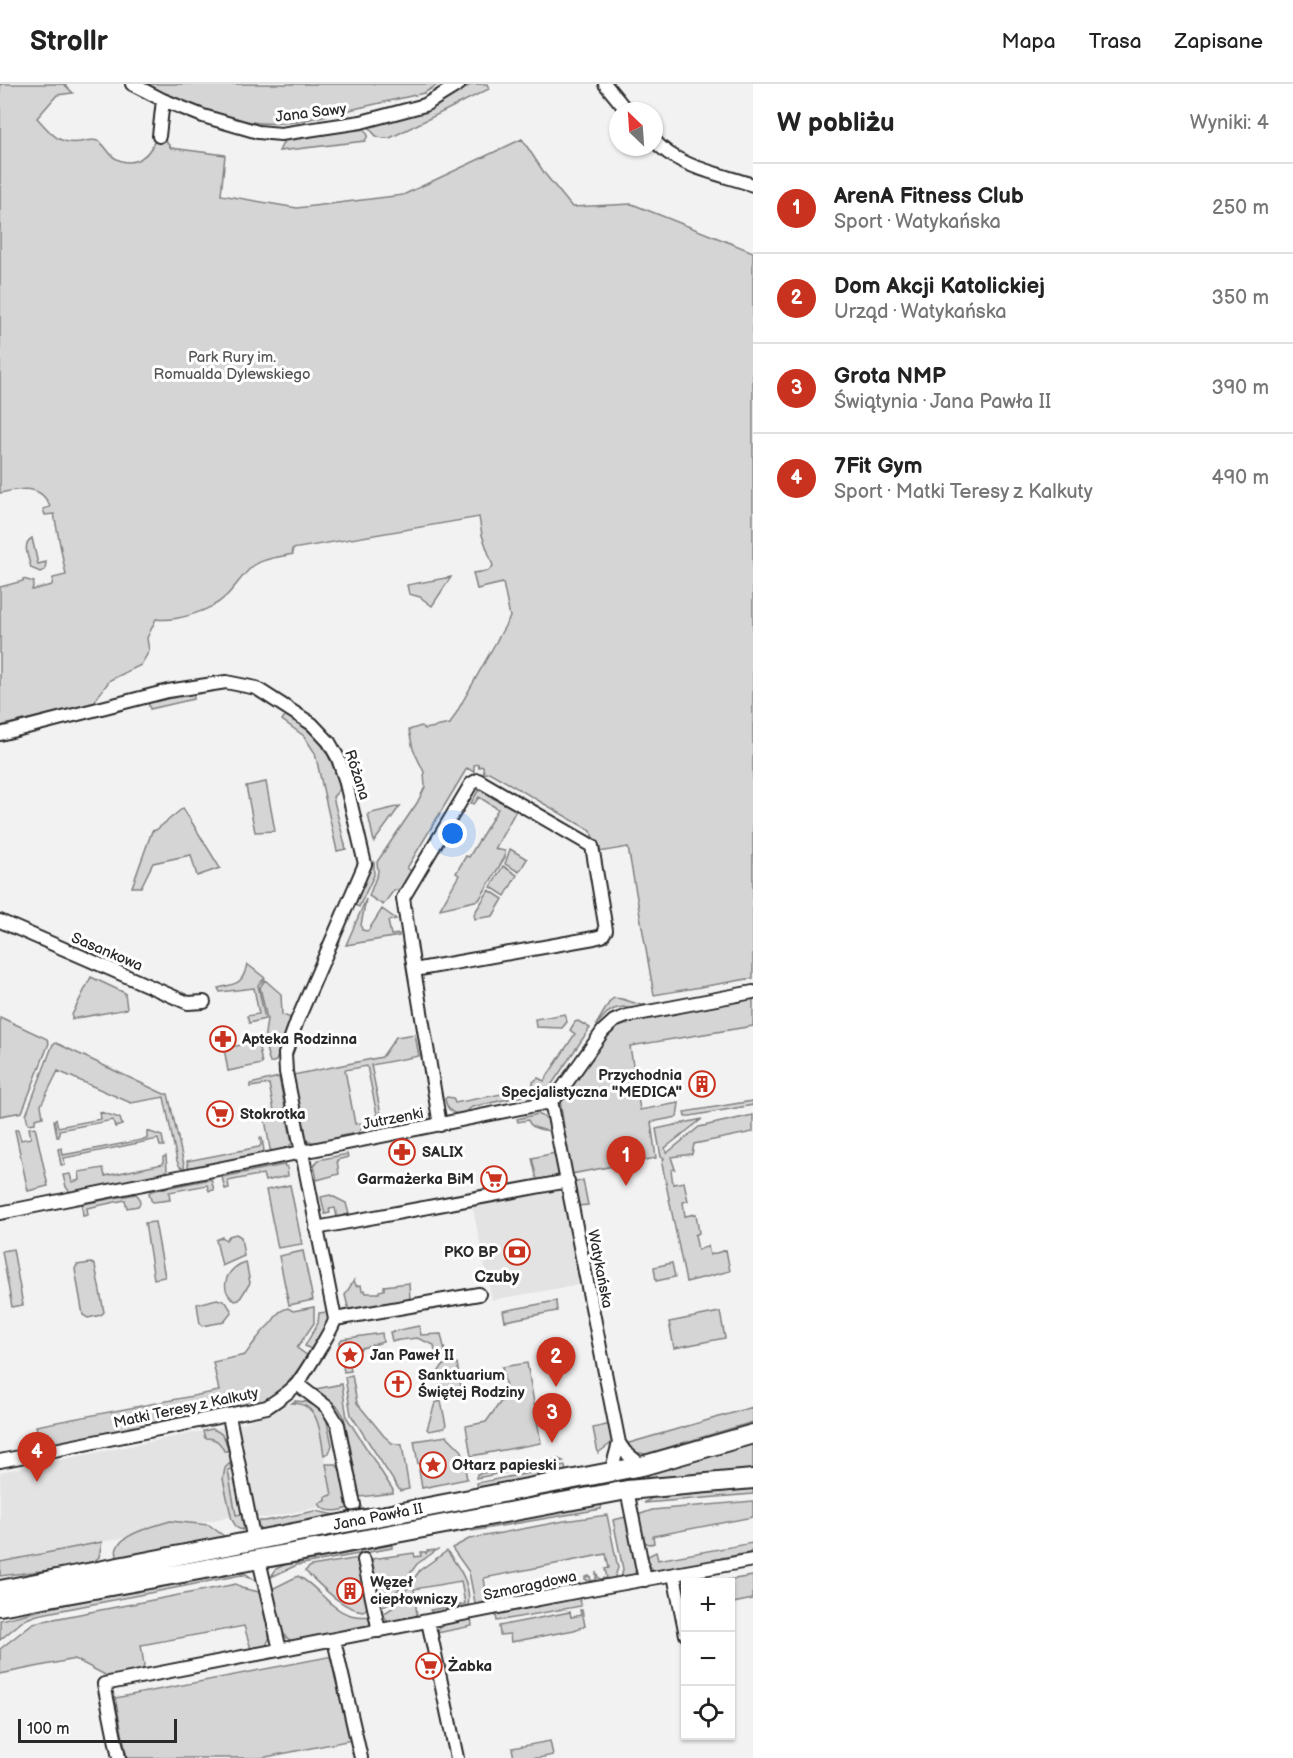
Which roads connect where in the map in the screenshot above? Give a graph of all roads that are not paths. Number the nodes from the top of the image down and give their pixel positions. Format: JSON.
{"nodes":[{"id":1,"x":132,"y":84,"type":"edge"},
{"id":2,"x":459,"y":84,"type":"edge"},
{"id":3,"x":604,"y":84,"type":"edge"},
{"id":4,"x":163,"y":100,"type":"junction"},
{"id":5,"x":619,"y":102,"type":"edge"},
{"id":6,"x":159,"y":135,"type":"dead end"},
{"id":7,"x":663,"y":148,"type":"edge"},
{"id":8,"x":753,"y":185,"type":"edge"},
{"id":9,"x":0,"y":734,"type":"edge"},
{"id":10,"x":0,"y":921,"type":"edge"},
{"id":11,"x":414,"y":970,"type":"junction"},
{"id":12,"x":753,"y":992,"type":"edge"},
{"id":13,"x":204,"y":1002,"type":"dead end"},
{"id":14,"x":551,"y":1101,"type":"junction"},
{"id":15,"x":440,"y":1125,"type":"junction"},
{"id":16,"x":302,"y":1153,"type":"junction"},
{"id":17,"x":568,"y":1180,"type":"junction"},
{"id":18,"x":0,"y":1213,"type":"edge"},
{"id":19,"x":316,"y":1228,"type":"junction"},
{"id":20,"x":479,"y":1294,"type":"dead end"},
{"id":21,"x":335,"y":1319,"type":"junction"},
{"id":22,"x":297,"y":1384,"type":"junction"},
{"id":23,"x":229,"y":1416,"type":"junction"},
{"id":24,"x":753,"y":1434,"type":"edge"},
{"id":25,"x":620,"y":1443,"type":"junction"},
{"id":26,"x":0,"y":1461,"type":"edge"},
{"id":27,"x":642,"y":1466,"type":"junction"},
{"id":28,"x":611,"y":1472,"type":"junction"},
{"id":29,"x":753,"y":1479,"type":"edge"},
{"id":30,"x":627,"y":1490,"type":"junction"},
{"id":31,"x":354,"y":1505,"type":"tunnel mouth"},
{"id":32,"x":254,"y":1541,"type":"junction"},
{"id":33,"x":258,"y":1560,"type":"junction"},
{"id":34,"x":364,"y":1560,"type":"tunnel mouth"},
{"id":35,"x":753,"y":1560,"type":"edge"},
{"id":36,"x":674,"y":1575,"type":"junction"},
{"id":37,"x":645,"y":1580,"type":"junction"},
{"id":38,"x":0,"y":1590,"type":"edge"},
{"id":39,"x":85,"y":1592,"type":"junction"},
{"id":40,"x":0,"y":1606,"type":"edge"},
{"id":41,"x":0,"y":1616,"type":"edge"},
{"id":42,"x":428,"y":1622,"type":"junction"},
{"id":43,"x":378,"y":1631,"type":"junction"},
{"id":44,"x":685,"y":1632,"type":"edge"},
{"id":45,"x":334,"y":1640,"type":"junction"},
{"id":46,"x":280,"y":1650,"type":"junction"},
{"id":47,"x":119,"y":1758,"type":"edge"},
{"id":48,"x":361,"y":1758,"type":"edge"},
{"id":49,"x":457,"y":1758,"type":"edge"}],
"edges":[{"from":1,"to":4,"type":"street","name":"Jana Sawy"},
{"from":2,"to":4,"type":"street","name":"Jana Sawy"},
{"from":3,"to":5,"type":"street"},
{"from":4,"to":6,"type":"street"},
{"from":7,"to":8,"type":"street"},
{"from":9,"to":16,"type":"street","name":"Różana"},
{"from":10,"to":13,"type":"street","name":"Sasankowa"},
{"from":11,"to":11,"type":"street"},
{"from":11,"to":15,"type":"street"},
{"from":12,"to":14,"type":"street"},
{"from":14,"to":15,"type":"street","name":"Jutrzenki"},
{"from":14,"to":17,"type":"street","name":"Watykańska"},
{"from":15,"to":16,"type":"street","name":"Jutrzenki"},
{"from":16,"to":18,"type":"street","name":"Jutrzenki"},
{"from":16,"to":19,"type":"street"},
{"from":17,"to":19,"type":"street"},
{"from":17,"to":25,"type":"street","name":"Watykańska"},
{"from":19,"to":21,"type":"street"},
{"from":20,"to":21,"type":"street"},
{"from":21,"to":22,"type":"street","name":"Matki Teresy z Kalkuty"},
{"from":22,"to":23,"type":"street","name":"Matki Teresy z Kalkuty"},
{"from":22,"to":31,"type":"street"},
{"from":23,"to":26,"type":"street","name":"Matki Teresy z Kalkuty"},
{"from":23,"to":32,"type":"street"},
{"from":24,"to":27,"type":"main road","name":"Jana Pawła II"},
{"from":25,"to":27,"type":"street"},
{"from":25,"to":28,"type":"street"},
{"from":27,"to":28,"type":"main road","name":"Jana Pawła II"},
{"from":28,"to":32,"type":"main road","name":"Jana Pawła II","bridge":true},
{"from":29,"to":30,"type":"main road","name":"Jana Pawła II"},
{"from":30,"to":33,"type":"main road","name":"Jana Pawła II","bridge":true},
{"from":30,"to":37,"type":"street"},
{"from":32,"to":38,"type":"main road","name":"Jana Pawła II"},
{"from":33,"to":39,"type":"main road","name":"Jana Pawła II"},
{"from":33,"to":46,"type":"street"},
{"from":34,"to":43,"type":"street"},
{"from":35,"to":36,"type":"street","name":"Szmaragdowa"},
{"from":36,"to":37,"type":"street","name":"Szmaragdowa"},
{"from":36,"to":44,"type":"street"},
{"from":37,"to":42,"type":"street","name":"Szmaragdowa"},
{"from":39,"to":40,"type":"main road","name":"Jana Pawła II"},
{"from":39,"to":41,"type":"main road"},
{"from":42,"to":43,"type":"street","name":"Szmaragdowa"},
{"from":42,"to":49,"type":"street"},
{"from":43,"to":45,"type":"street","name":"Szmaragdowa"},
{"from":45,"to":46,"type":"street","name":"Szmaragdowa"},
{"from":45,"to":48,"type":"street"},
{"from":46,"to":47,"type":"street","name":"Szmaragdowa"}]}
